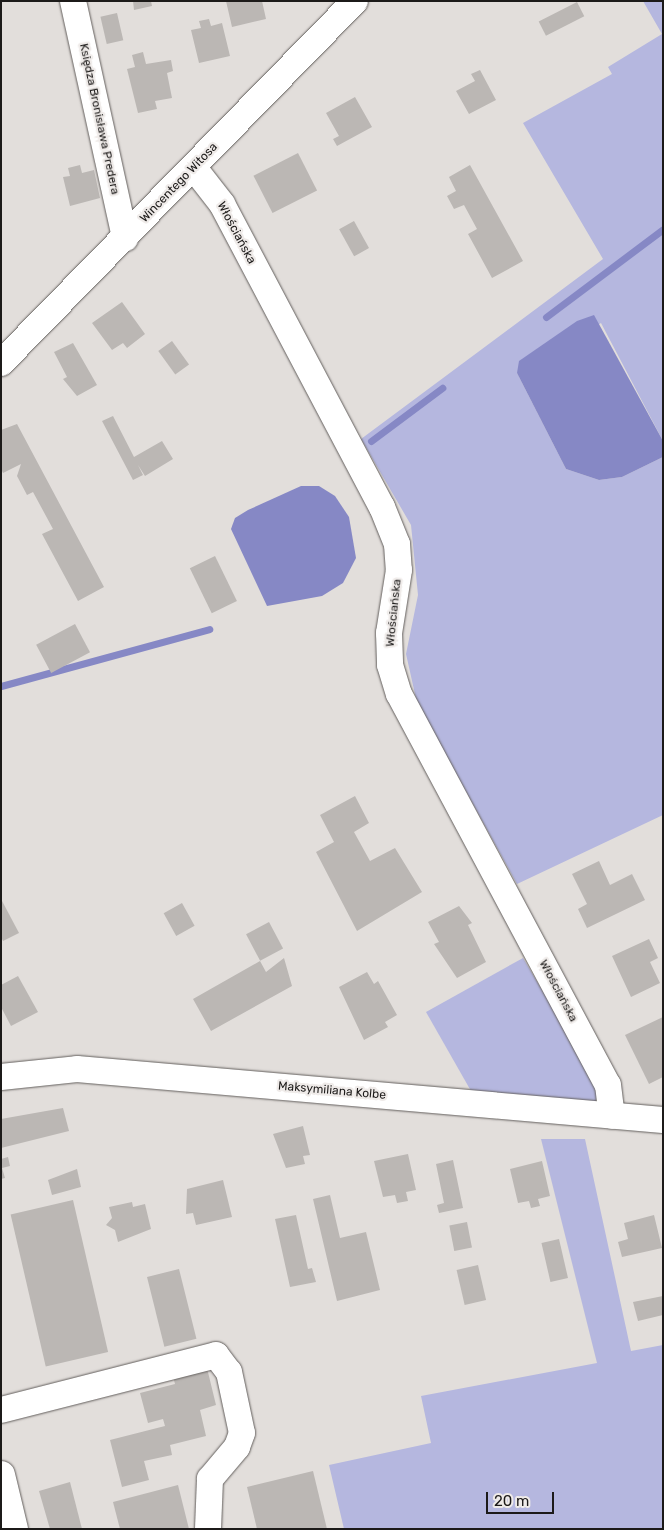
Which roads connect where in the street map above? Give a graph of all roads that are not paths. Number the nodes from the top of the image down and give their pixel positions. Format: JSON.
{"nodes":[{"id":1,"x":73,"y":1,"type":"edge"},
{"id":2,"x":354,"y":1,"type":"edge"},
{"id":3,"x":194,"y":168,"type":"junction"},
{"id":4,"x":125,"y":238,"type":"junction"},
{"id":5,"x":1,"y":363,"type":"edge"},
{"id":6,"x":1,"y":1077,"type":"edge"},
{"id":7,"x":612,"y":1116,"type":"junction"},
{"id":8,"x":663,"y":1120,"type":"edge"},
{"id":9,"x":1,"y":1410,"type":"edge"},
{"id":10,"x":1,"y":1475,"type":"edge"},
{"id":11,"x":14,"y":1529,"type":"edge"},
{"id":12,"x":208,"y":1529,"type":"edge"}],
"edges":[{"from":1,"to":4,"type":"street","name":"Księdza Bronisława Predera"},
{"from":2,"to":3,"type":"street","name":"Wincentego Witosa"},
{"from":3,"to":4,"type":"street","name":"Wincentego Witosa"},
{"from":3,"to":7,"type":"street","name":"Włościańska"},
{"from":4,"to":5,"type":"street","name":"Wincentego Witosa"},
{"from":6,"to":7,"type":"street","name":"Maksymiliana Kolbe"},
{"from":7,"to":8,"type":"street","name":"Maksymiliana Kolbe"},
{"from":9,"to":12,"type":"street"},
{"from":10,"to":11,"type":"main road"}]}
